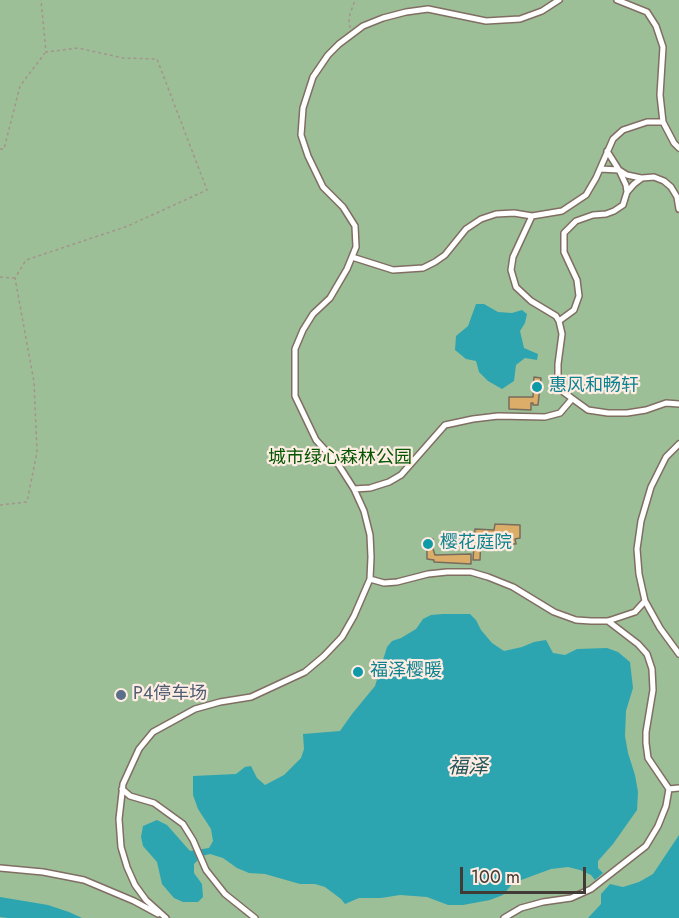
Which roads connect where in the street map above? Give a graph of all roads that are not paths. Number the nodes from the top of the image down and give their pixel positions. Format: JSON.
{"nodes":[{"id":1,"x":559,"y":0,"type":"edge"},
{"id":2,"x":617,"y":0,"type":"edge"},
{"id":3,"x":663,"y":122,"type":"junction"},
{"id":4,"x":679,"y":148,"type":"edge"},
{"id":5,"x":607,"y":151,"type":"junction"},
{"id":6,"x":600,"y":169,"type":"junction"},
{"id":7,"x":619,"y":170,"type":"junction"},
{"id":8,"x":642,"y":178,"type":"junction"},
{"id":9,"x":671,"y":187,"type":"junction"},
{"id":10,"x":679,"y":187,"type":"edge"},
{"id":11,"x":627,"y":192,"type":"junction"},
{"id":12,"x":679,"y":209,"type":"edge"},
{"id":13,"x":532,"y":216,"type":"junction"},
{"id":14,"x":352,"y":257,"type":"junction"},
{"id":15,"x":559,"y":321,"type":"junction"},
{"id":16,"x":572,"y":399,"type":"junction"},
{"id":17,"x":679,"y":404,"type":"edge"},
{"id":18,"x":679,"y":444,"type":"edge"},
{"id":19,"x":354,"y":489,"type":"junction"},
{"id":20,"x":370,"y":579,"type":"junction"},
{"id":21,"x":645,"y":601,"type":"junction"},
{"id":22,"x":608,"y":621,"type":"junction"},
{"id":23,"x":679,"y":654,"type":"edge"},
{"id":24,"x":679,"y":788,"type":"edge"},
{"id":25,"x":122,"y":789,"type":"junction"},
{"id":26,"x":669,"y":789,"type":"junction"},
{"id":27,"x":0,"y":868,"type":"edge"},
{"id":28,"x":165,"y":918,"type":"edge"},
{"id":29,"x":255,"y":918,"type":"edge"},
{"id":30,"x":504,"y":918,"type":"edge"}],
"edges":[{"from":1,"to":14,"type":"lane"},
{"from":2,"to":3,"type":"lane"},
{"from":3,"to":4,"type":"lane"},
{"from":3,"to":5,"type":"lane"},
{"from":5,"to":6,"type":"lane"},
{"from":5,"to":7,"type":"lane"},
{"from":6,"to":7,"type":"lane"},
{"from":6,"to":13,"type":"lane"},
{"from":7,"to":8,"type":"lane"},
{"from":7,"to":11,"type":"lane"},
{"from":8,"to":9,"type":"lane"},
{"from":8,"to":11,"type":"lane"},
{"from":9,"to":10,"type":"lane"},
{"from":9,"to":12,"type":"lane"},
{"from":11,"to":15,"type":"lane"},
{"from":13,"to":14,"type":"lane"},
{"from":13,"to":15,"type":"lane"},
{"from":14,"to":19,"type":"lane"},
{"from":15,"to":16,"type":"lane"},
{"from":16,"to":17,"type":"lane"},
{"from":16,"to":19,"type":"lane"},
{"from":18,"to":21,"type":"lane"},
{"from":19,"to":20,"type":"lane"},
{"from":20,"to":22,"type":"lane"},
{"from":20,"to":25,"type":"lane"},
{"from":21,"to":22,"type":"lane"},
{"from":21,"to":23,"type":"lane"},
{"from":22,"to":26,"type":"lane"},
{"from":24,"to":26,"type":"lane"},
{"from":25,"to":28,"type":"lane"},
{"from":25,"to":29,"type":"lane"},
{"from":26,"to":30,"type":"lane"},
{"from":27,"to":28,"type":"lane"}]}
